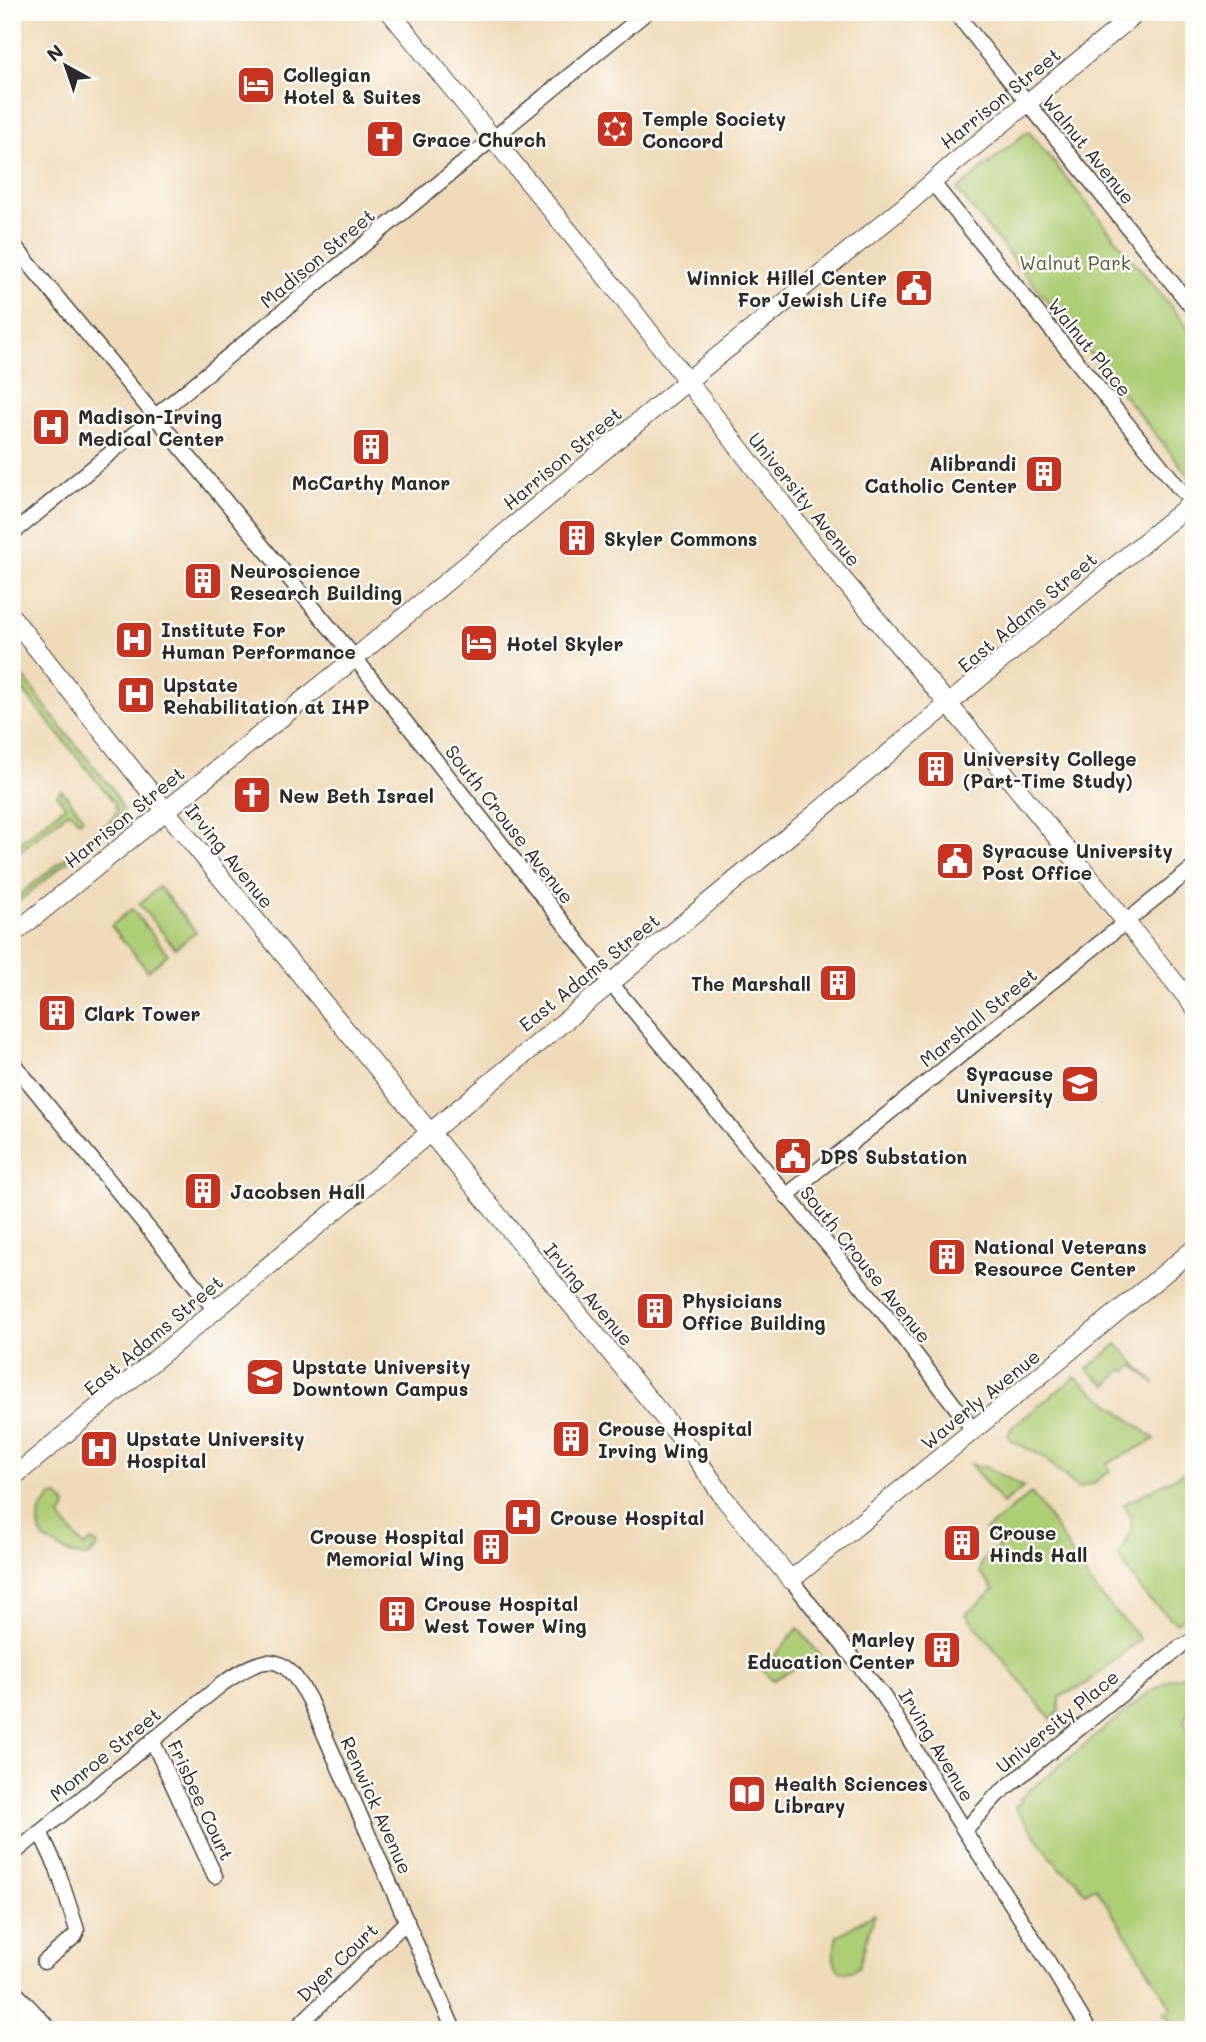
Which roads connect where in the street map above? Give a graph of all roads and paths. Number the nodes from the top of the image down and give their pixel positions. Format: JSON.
{"nodes":[{"id":1,"x":390,"y":12,"type":"edge"},
{"id":2,"x":647,"y":12,"type":"edge"},
{"id":3,"x":955,"y":12,"type":"edge"},
{"id":4,"x":1138,"y":12,"type":"edge"},
{"id":5,"x":1027,"y":103,"type":"junction"},
{"id":6,"x":492,"y":138,"type":"junction"},
{"id":7,"x":932,"y":182,"type":"junction"},
{"id":8,"x":12,"y":243,"type":"edge"},
{"id":9,"x":1194,"y":310,"type":"edge"},
{"id":10,"x":686,"y":382,"type":"junction"},
{"id":11,"x":155,"y":417,"type":"junction"},
{"id":12,"x":1194,"y":501,"type":"edge"},
{"id":13,"x":12,"y":534,"type":"edge"},
{"id":14,"x":12,"y":617,"type":"edge"},
{"id":15,"x":355,"y":658,"type":"junction"},
{"id":16,"x":948,"y":704,"type":"junction"},
{"id":17,"x":166,"y":811,"type":"junction"},
{"id":18,"x":1194,"y":867,"type":"edge"},
{"id":19,"x":1127,"y":922,"type":"junction"},
{"id":20,"x":12,"y":935,"type":"edge"},
{"id":21,"x":610,"y":982,"type":"junction"},
{"id":22,"x":1194,"y":1006,"type":"edge"},
{"id":23,"x":12,"y":1062,"type":"edge"},
{"id":24,"x":428,"y":1132,"type":"junction"},
{"id":25,"x":786,"y":1196,"type":"junction"},
{"id":26,"x":1194,"y":1249,"type":"edge"},
{"id":27,"x":216,"y":1311,"type":"junction"},
{"id":28,"x":974,"y":1431,"type":"junction"},
{"id":29,"x":14,"y":1471,"type":"edge"},
{"id":30,"x":791,"y":1580,"type":"junction"},
{"id":31,"x":1194,"y":1635,"type":"edge"},
{"id":32,"x":1180,"y":1647,"type":"joint"},
{"id":33,"x":222,"y":1684,"type":"joint"},
{"id":34,"x":152,"y":1740,"type":"junction"},
{"id":35,"x":965,"y":1830,"type":"junction"},
{"id":36,"x":40,"y":1832,"type":"junction"},
{"id":37,"x":12,"y":1856,"type":"edge"},
{"id":38,"x":215,"y":1876,"type":"dead end"},
{"id":39,"x":407,"y":1922,"type":"junction"},
{"id":40,"x":44,"y":1962,"type":"dead end"},
{"id":41,"x":12,"y":1996,"type":"edge"},
{"id":42,"x":44,"y":2030,"type":"edge"},
{"id":43,"x":294,"y":2030,"type":"edge"},
{"id":44,"x":454,"y":2030,"type":"edge"},
{"id":45,"x":1089,"y":2030,"type":"edge"}],
"edges":[{"from":1,"to":6,"type":"street","name":"University Avenue"},
{"from":2,"to":6,"type":"street","name":"Madison Street"},
{"from":3,"to":5,"type":"street","name":"Walnut Avenue"},
{"from":4,"to":5,"type":"street","name":"Harrison Street"},
{"from":5,"to":7,"type":"street","name":"Harrison Street"},
{"from":5,"to":9,"type":"street","name":"Walnut Avenue"},
{"from":6,"to":10,"type":"street","name":"University Avenue"},
{"from":6,"to":11,"type":"street","name":"Madison Street"},
{"from":7,"to":10,"type":"street","name":"Harrison Street"},
{"from":7,"to":12,"type":"street","name":"Walnut Place"},
{"from":8,"to":11,"type":"street","name":"South Crouse Avenue"},
{"from":10,"to":15,"type":"street","name":"Harrison Street"},
{"from":10,"to":16,"type":"street","name":"University Avenue"},
{"from":11,"to":13,"type":"street","name":"Madison Street"},
{"from":11,"to":15,"type":"street","name":"South Crouse Avenue"},
{"from":12,"to":16,"type":"street","name":"East Adams Street"},
{"from":14,"to":17,"type":"street","name":"Irving Avenue"},
{"from":15,"to":17,"type":"street","name":"Harrison Street"},
{"from":15,"to":21,"type":"street","name":"South Crouse Avenue"},
{"from":16,"to":19,"type":"street","name":"University Avenue"},
{"from":16,"to":21,"type":"street","name":"East Adams Street"},
{"from":17,"to":20,"type":"street","name":"Harrison Street"},
{"from":17,"to":24,"type":"street","name":"Irving Avenue"},
{"from":18,"to":19,"type":"street","name":"Marshall Street"},
{"from":19,"to":22,"type":"street","name":"University Avenue"},
{"from":19,"to":25,"type":"street","name":"Marshall Street"},
{"from":21,"to":24,"type":"street","name":"East Adams Street"},
{"from":21,"to":25,"type":"street","name":"South Crouse Avenue"},
{"from":23,"to":27,"type":"street"},
{"from":24,"to":27,"type":"street","name":"East Adams Street"},
{"from":24,"to":30,"type":"street","name":"Irving Avenue"},
{"from":25,"to":28,"type":"street","name":"South Crouse Avenue"},
{"from":26,"to":28,"type":"street","name":"Waverly Avenue"},
{"from":27,"to":29,"type":"street","name":"East Adams Street"},
{"from":28,"to":30,"type":"street","name":"Waverly Avenue"},
{"from":30,"to":35,"type":"street","name":"Irving Avenue"},
{"from":31,"to":32,"type":"street"},
{"from":32,"to":35,"type":"street","name":"University Place"},
{"from":33,"to":34,"type":"street","name":"Monroe Street"},
{"from":33,"to":39,"type":"street","name":"Renwick Avenue"},
{"from":34,"to":36,"type":"street","name":"Monroe Street"},
{"from":34,"to":38,"type":"street","name":"Frisbee Court"},
{"from":35,"to":45,"type":"street","name":"Irving Avenue"},
{"from":36,"to":37,"type":"street","name":"Monroe Street"},
{"from":36,"to":40,"type":"street"},
{"from":39,"to":43,"type":"street","name":"Dyer Court"},
{"from":39,"to":44,"type":"street","name":"Renwick Avenue"},
{"from":41,"to":42,"type":"highway"}]}
